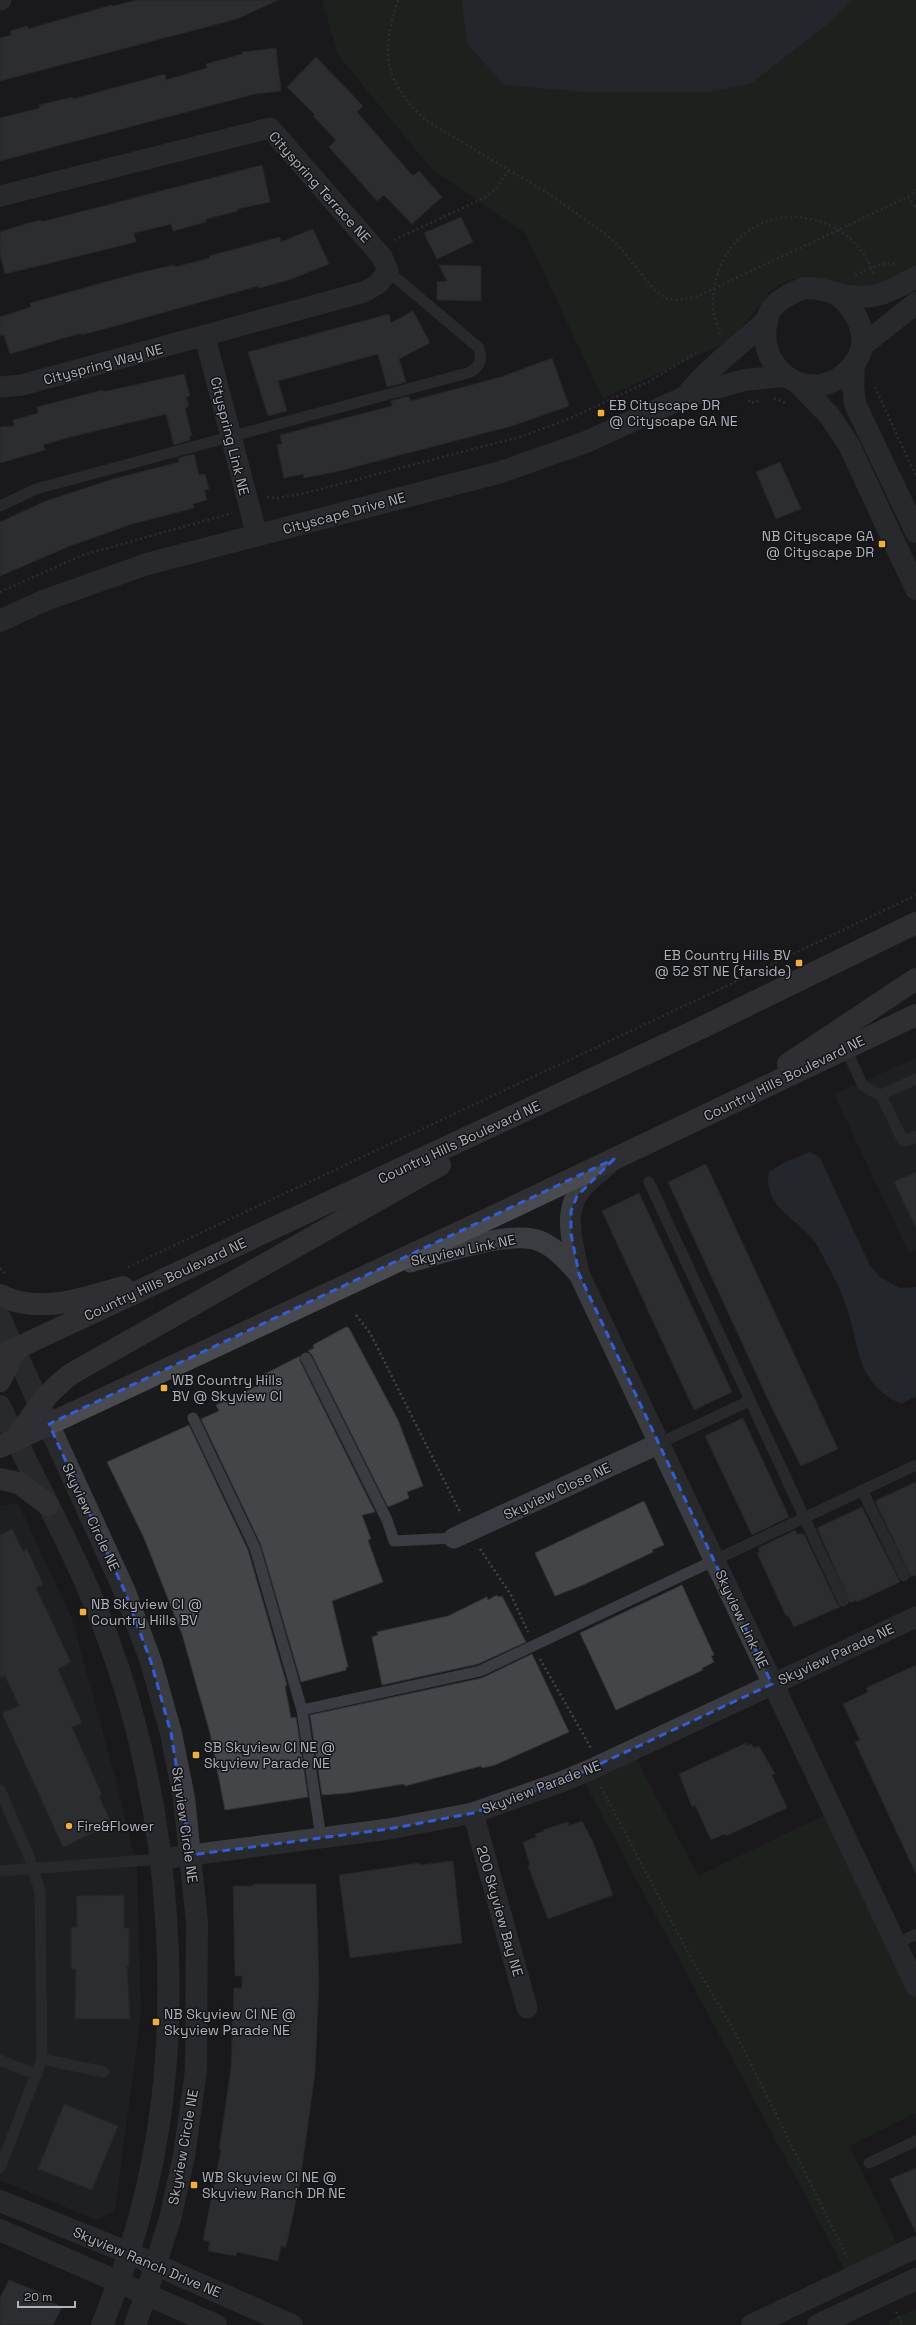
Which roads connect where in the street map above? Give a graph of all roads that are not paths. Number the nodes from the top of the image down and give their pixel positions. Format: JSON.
{"nodes":[{"id":1,"x":0,"y":196,"type":"edge"},
{"id":2,"x":388,"y":271,"type":"junction"},
{"id":3,"x":916,"y":276,"type":"edge"},
{"id":4,"x":833,"y":293,"type":"junction"},
{"id":5,"x":916,"y":303,"type":"edge"},
{"id":6,"x":767,"y":320,"type":"junction"},
{"id":7,"x":205,"y":337,"type":"junction"},
{"id":8,"x":858,"y":355,"type":"junction"},
{"id":9,"x":792,"y":380,"type":"junction"},
{"id":10,"x":0,"y":387,"type":"edge"},
{"id":11,"x":685,"y":397,"type":"junction"},
{"id":12,"x":230,"y":436,"type":"junction"},
{"id":13,"x":0,"y":506,"type":"edge"},
{"id":14,"x":916,"y":532,"type":"edge"},
{"id":15,"x":257,"y":536,"type":"junction"},
{"id":16,"x":916,"y":589,"type":"edge"},
{"id":17,"x":0,"y":621,"type":"edge"},
{"id":18,"x":916,"y":924,"type":"edge"},
{"id":19,"x":916,"y":979,"type":"edge"},
{"id":20,"x":916,"y":1015,"type":"edge"},
{"id":21,"x":846,"y":1049,"type":"junction"},
{"id":22,"x":916,"y":1079,"type":"edge"},
{"id":23,"x":580,"y":1085,"type":"junction"},
{"id":24,"x":881,"y":1095,"type":"junction"},
{"id":25,"x":720,"y":1109,"type":"junction"},
{"id":26,"x":916,"y":1136,"type":"edge"},
{"id":27,"x":614,"y":1159,"type":"junction"},
{"id":28,"x":649,"y":1182,"type":"dead end"},
{"id":29,"x":186,"y":1269,"type":"junction"},
{"id":30,"x":382,"y":1269,"type":"junction"},
{"id":31,"x":579,"y":1274,"type":"junction"},
{"id":32,"x":4,"y":1286,"type":"edge"},
{"id":33,"x":0,"y":1318,"type":"edge"},
{"id":34,"x":7,"y":1353,"type":"edge"},
{"id":35,"x":306,"y":1358,"type":"dead end"},
{"id":36,"x":0,"y":1381,"type":"edge"},
{"id":37,"x":750,"y":1401,"type":"junction"},
{"id":38,"x":39,"y":1403,"type":"junction"},
{"id":39,"x":0,"y":1406,"type":"edge"},
{"id":40,"x":193,"y":1418,"type":"dead end"},
{"id":41,"x":49,"y":1424,"type":"junction"},
{"id":42,"x":8,"y":1443,"type":"edge"},
{"id":43,"x":660,"y":1443,"type":"junction"},
{"id":44,"x":916,"y":1465,"type":"edge"},
{"id":45,"x":0,"y":1479,"type":"edge"},
{"id":46,"x":862,"y":1490,"type":"junction"},
{"id":47,"x":48,"y":1505,"type":"junction"},
{"id":48,"x":803,"y":1518,"type":"junction"},
{"id":49,"x":462,"y":1535,"type":"joint"},
{"id":50,"x":714,"y":1559,"type":"junction"},
{"id":51,"x":904,"y":1576,"type":"dead end"},
{"id":52,"x":843,"y":1601,"type":"dead end"},
{"id":53,"x":916,"y":1617,"type":"edge"},
{"id":54,"x":772,"y":1684,"type":"junction"},
{"id":55,"x":302,"y":1710,"type":"junction"},
{"id":56,"x":0,"y":1790,"type":"edge"},
{"id":57,"x":473,"y":1814,"type":"junction"},
{"id":58,"x":321,"y":1838,"type":"junction"},
{"id":59,"x":191,"y":1855,"type":"junction"},
{"id":60,"x":161,"y":1859,"type":"junction"},
{"id":61,"x":34,"y":1870,"type":"junction"},
{"id":62,"x":0,"y":1871,"type":"edge"},
{"id":63,"x":916,"y":1934,"type":"edge"},
{"id":64,"x":896,"y":1944,"type":"junction"},
{"id":65,"x":916,"y":1986,"type":"edge"},
{"id":66,"x":527,"y":2008,"type":"dead end"},
{"id":67,"x":42,"y":2059,"type":"junction"},
{"id":68,"x":0,"y":2060,"type":"edge"},
{"id":69,"x":104,"y":2072,"type":"dead end"},
{"id":70,"x":37,"y":2075,"type":"junction"},
{"id":71,"x":916,"y":2141,"type":"edge"},
{"id":72,"x":869,"y":2163,"type":"dead end"},
{"id":73,"x":0,"y":2168,"type":"edge"},
{"id":74,"x":0,"y":2201,"type":"edge"},
{"id":75,"x":0,"y":2230,"type":"edge"},
{"id":76,"x":916,"y":2247,"type":"edge"},
{"id":77,"x":129,"y":2253,"type":"junction"},
{"id":78,"x":156,"y":2265,"type":"junction"},
{"id":79,"x":916,"y":2279,"type":"edge"},
{"id":80,"x":119,"y":2284,"type":"junction"},
{"id":81,"x":146,"y":2295,"type":"junction"},
{"id":82,"x":102,"y":2325,"type":"edge"},
{"id":83,"x":135,"y":2325,"type":"edge"},
{"id":84,"x":216,"y":2325,"type":"edge"},
{"id":85,"x":292,"y":2325,"type":"edge"},
{"id":86,"x":752,"y":2325,"type":"edge"},
{"id":87,"x":818,"y":2325,"type":"edge"}],
"edges":[{"from":1,"to":2,"type":"street","name":"Cityspring Terrace NE"},
{"from":2,"to":7,"type":"street"},
{"from":2,"to":12,"type":"lane"},
{"from":3,"to":4,"type":"street"},
{"from":4,"to":6,"type":"street"},
{"from":4,"to":8,"type":"street"},
{"from":5,"to":8,"type":"street"},
{"from":6,"to":9,"type":"street"},
{"from":6,"to":11,"type":"street","name":"Cityscape Drive NE"},
{"from":7,"to":10,"type":"street","name":"Cityspring Way NE"},
{"from":7,"to":12,"type":"street","name":"Cityspring Link NE"},
{"from":8,"to":9,"type":"street"},
{"from":8,"to":14,"type":"street"},
{"from":9,"to":11,"type":"street","name":"Cityscape Drive NE"},
{"from":9,"to":16,"type":"street"},
{"from":11,"to":15,"type":"street","name":"Cityscape Drive NE"},
{"from":12,"to":13,"type":"lane"},
{"from":12,"to":15,"type":"street","name":"Cityspring Link NE"},
{"from":15,"to":17,"type":"street","name":"Cityscape Drive NE"},
{"from":18,"to":23,"type":"main road","name":"Country Hills Boulevard NE"},
{"from":19,"to":25,"type":"main road"},
{"from":20,"to":21,"type":"main road","name":"Country Hills Boulevard NE"},
{"from":21,"to":24,"type":"lane"},
{"from":21,"to":25,"type":"main road","name":"Country Hills Boulevard NE"},
{"from":22,"to":24,"type":"lane"},
{"from":23,"to":29,"type":"main road","name":"Country Hills Boulevard NE"},
{"from":23,"to":38,"type":"main road"},
{"from":24,"to":26,"type":"lane"},
{"from":25,"to":27,"type":"main road","name":"Country Hills Boulevard NE"},
{"from":27,"to":30,"type":"main road","name":"Country Hills Boulevard NE"},
{"from":27,"to":31,"type":"street","name":"Skyview Link NE"},
{"from":28,"to":37,"type":"lane"},
{"from":29,"to":32,"type":"main road"},
{"from":29,"to":34,"type":"main road","name":"Country Hills Boulevard NE"},
{"from":30,"to":31,"type":"street","name":"Skyview Link NE"},
{"from":30,"to":41,"type":"main road","name":"Country Hills Boulevard NE"},
{"from":31,"to":43,"type":"street","name":"Skyview Link NE"},
{"from":33,"to":34,"type":"street","name":"Skyview Circle NE"},
{"from":34,"to":36,"type":"main road"},
{"from":34,"to":38,"type":"street","name":"Skyview Circle NE"},
{"from":35,"to":49,"type":"lane"},
{"from":37,"to":43,"type":"lane"},
{"from":37,"to":48,"type":"lane"},
{"from":38,"to":41,"type":"street","name":"Skyview Circle NE"},
{"from":38,"to":42,"type":"main road"},
{"from":39,"to":42,"type":"street","name":"Skyview Circle NE"},
{"from":40,"to":55,"type":"lane"},
{"from":41,"to":42,"type":"main road","name":"Country Hills Boulevard NE"},
{"from":41,"to":59,"type":"street","name":"Skyview Circle NE"},
{"from":42,"to":47,"type":"street","name":"Skyview Circle NE"},
{"from":43,"to":49,"type":"street","name":"Skyview Close NE"},
{"from":43,"to":50,"type":"street","name":"Skyview Link NE"},
{"from":44,"to":46,"type":"lane"},
{"from":45,"to":47,"type":"main road"},
{"from":46,"to":48,"type":"lane"},
{"from":46,"to":51,"type":"lane"},
{"from":47,"to":60,"type":"street","name":"Skyview Circle NE"},
{"from":48,"to":50,"type":"lane"},
{"from":48,"to":52,"type":"lane"},
{"from":50,"to":54,"type":"street","name":"Skyview Link NE"},
{"from":50,"to":55,"type":"lane"},
{"from":53,"to":54,"type":"street","name":"Skyview Parade NE"},
{"from":54,"to":57,"type":"street","name":"Skyview Parade NE"},
{"from":54,"to":64,"type":"street","name":"Skyview Link NE"},
{"from":55,"to":58,"type":"lane"},
{"from":56,"to":61,"type":"lane"},
{"from":57,"to":58,"type":"street","name":"Skyview Parade NE"},
{"from":57,"to":66,"type":"street","name":"200 Skyview Bay NE"},
{"from":58,"to":59,"type":"street","name":"Skyview Parade NE"},
{"from":59,"to":60,"type":"street","name":"Skyview Parade NE"},
{"from":59,"to":78,"type":"street","name":"Skyview Circle NE"},
{"from":60,"to":61,"type":"lane"},
{"from":60,"to":77,"type":"street","name":"Skyview Circle NE"},
{"from":61,"to":62,"type":"lane"},
{"from":61,"to":67,"type":"lane"},
{"from":63,"to":64,"type":"lane"},
{"from":64,"to":65,"type":"street","name":"Skyview Link NE"},
{"from":67,"to":69,"type":"lane"},
{"from":67,"to":70,"type":"lane"},
{"from":68,"to":70,"type":"lane"},
{"from":70,"to":73,"type":"lane"},
{"from":71,"to":72,"type":"lane"},
{"from":74,"to":77,"type":"street","name":"Skyview Ranch Drive NE"},
{"from":75,"to":80,"type":"street"},
{"from":76,"to":86,"type":"street"},
{"from":77,"to":78,"type":"street","name":"Skyview Ranch Drive NE"},
{"from":77,"to":80,"type":"street","name":"Skyview Circle NE"},
{"from":78,"to":81,"type":"street","name":"Skyview Circle NE"},
{"from":78,"to":85,"type":"street","name":"Skyview Ranch Drive NE"},
{"from":79,"to":87,"type":"street"},
{"from":80,"to":81,"type":"street"},
{"from":80,"to":82,"type":"street","name":"Skyview Circle NE"},
{"from":81,"to":83,"type":"street","name":"Skyview Circle NE"},
{"from":81,"to":84,"type":"street"}]}
